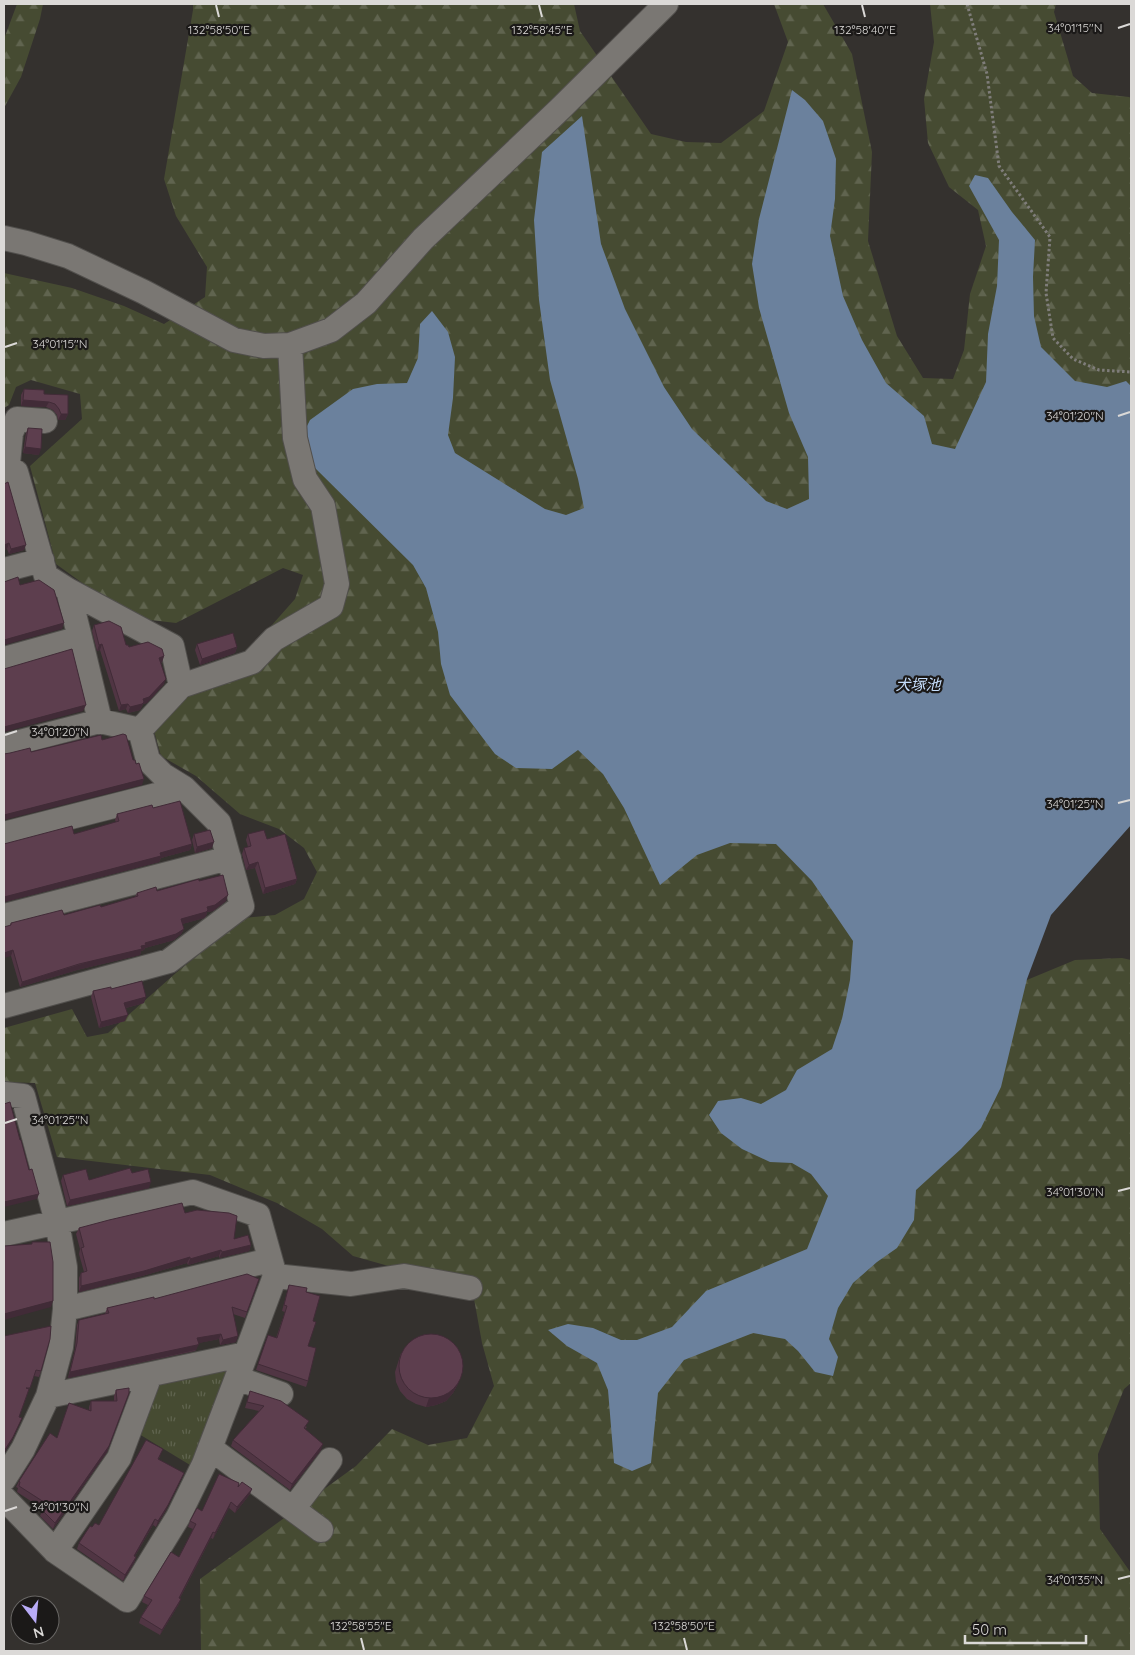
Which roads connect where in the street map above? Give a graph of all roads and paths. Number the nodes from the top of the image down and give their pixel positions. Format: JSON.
{"nodes":[{"id":1,"x":666,"y":4,"type":"edge"},
{"id":2,"x":967,"y":4,"type":"edge"},
{"id":3,"x":4,"y":238,"type":"edge"},
{"id":4,"x":290,"y":345,"type":"junction"},
{"id":5,"x":1131,"y":372,"type":"edge"},
{"id":6,"x":45,"y":421,"type":"dead end"},
{"id":7,"x":5,"y":474,"type":"edge"},
{"id":8,"x":42,"y":560,"type":"junction"},
{"id":9,"x":4,"y":570,"type":"edge"},
{"id":10,"x":68,"y":590,"type":"junction"},
{"id":11,"x":80,"y":638,"type":"junction"},
{"id":12,"x":4,"y":659,"type":"edge"},
{"id":13,"x":181,"y":686,"type":"junction"},
{"id":14,"x":100,"y":721,"type":"junction"},
{"id":15,"x":140,"y":730,"type":"junction"},
{"id":16,"x":4,"y":746,"type":"edge"},
{"id":17,"x":184,"y":788,"type":"junction"},
{"id":18,"x":4,"y":834,"type":"edge"},
{"id":19,"x":229,"y":858,"type":"junction"},
{"id":20,"x":4,"y":916,"type":"edge"},
{"id":21,"x":4,"y":1003,"type":"edge"},
{"id":22,"x":4,"y":1094,"type":"edge"},
{"id":23,"x":57,"y":1222,"type":"junction"},
{"id":24,"x":4,"y":1234,"type":"edge"},
{"id":25,"x":273,"y":1268,"type":"junction"},
{"id":26,"x":470,"y":1288,"type":"dead end"},
{"id":27,"x":65,"y":1309,"type":"junction"},
{"id":28,"x":246,"y":1354,"type":"junction"},
{"id":29,"x":150,"y":1375,"type":"junction"},
{"id":30,"x":237,"y":1378,"type":"junction"},
{"id":31,"x":281,"y":1394,"type":"dead end"},
{"id":32,"x":48,"y":1396,"type":"junction"},
{"id":33,"x":210,"y":1448,"type":"junction"},
{"id":34,"x":330,"y":1460,"type":"dead end"},
{"id":35,"x":4,"y":1479,"type":"edge"},
{"id":36,"x":4,"y":1498,"type":"edge"},
{"id":37,"x":293,"y":1510,"type":"junction"},
{"id":38,"x":320,"y":1530,"type":"dead end"},
{"id":39,"x":55,"y":1550,"type":"junction"}],
"edges":[{"from":1,"to":4,"type":"street"},
{"from":2,"to":5,"type":"path"},
{"from":3,"to":4,"type":"street"},
{"from":4,"to":13,"type":"street"},
{"from":6,"to":7,"type":"street"},
{"from":7,"to":8,"type":"street"},
{"from":8,"to":9,"type":"street"},
{"from":8,"to":10,"type":"street"},
{"from":10,"to":11,"type":"street"},
{"from":10,"to":13,"type":"street"},
{"from":11,"to":12,"type":"street"},
{"from":11,"to":14,"type":"street"},
{"from":13,"to":15,"type":"street"},
{"from":14,"to":15,"type":"street"},
{"from":14,"to":16,"type":"street"},
{"from":15,"to":17,"type":"street"},
{"from":17,"to":18,"type":"street"},
{"from":17,"to":19,"type":"street"},
{"from":19,"to":20,"type":"street"},
{"from":19,"to":21,"type":"street"},
{"from":22,"to":23,"type":"street"},
{"from":23,"to":24,"type":"street"},
{"from":23,"to":25,"type":"street"},
{"from":23,"to":27,"type":"street"},
{"from":25,"to":26,"type":"street"},
{"from":25,"to":27,"type":"street"},
{"from":25,"to":28,"type":"street"},
{"from":27,"to":32,"type":"street"},
{"from":28,"to":29,"type":"street"},
{"from":28,"to":30,"type":"street"},
{"from":29,"to":32,"type":"street"},
{"from":29,"to":39,"type":"street"},
{"from":30,"to":31,"type":"street"},
{"from":30,"to":33,"type":"street"},
{"from":32,"to":35,"type":"street"},
{"from":33,"to":37,"type":"street"},
{"from":33,"to":39,"type":"street"},
{"from":34,"to":37,"type":"street"},
{"from":36,"to":39,"type":"street"},
{"from":37,"to":38,"type":"street"}]}
